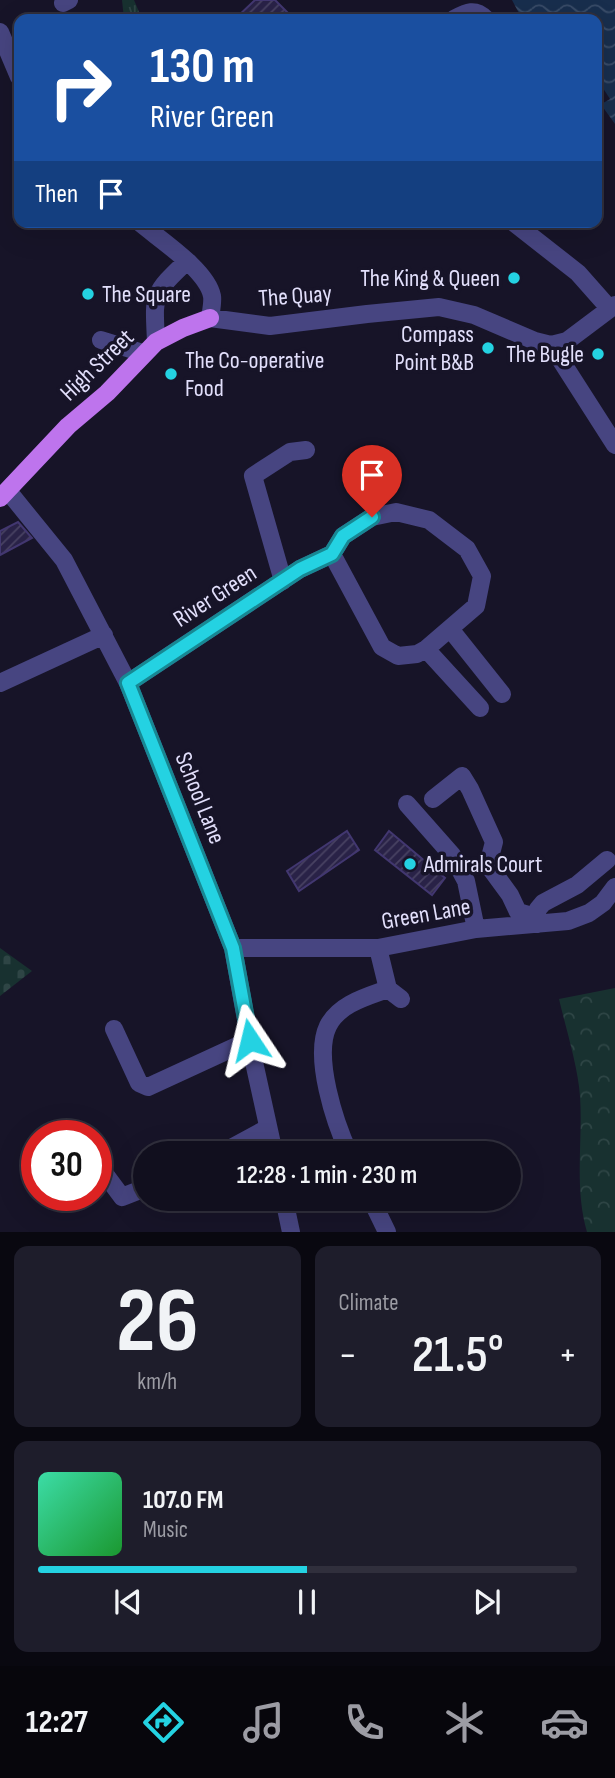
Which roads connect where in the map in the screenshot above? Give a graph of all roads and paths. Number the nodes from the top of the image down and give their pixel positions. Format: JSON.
{"nodes":[{"id":1,"x":0,"y":32,"type":"edge"},
{"id":2,"x":14,"y":66,"type":"edge"},
{"id":3,"x":146,"y":228,"type":"edge"},
{"id":4,"x":521,"y":228,"type":"edge"},
{"id":5,"x":186,"y":262,"type":"junction"},
{"id":6,"x":612,"y":306,"type":"edge"},
{"id":7,"x":210,"y":318,"type":"junction"},
{"id":8,"x":101,"y":340,"type":"dead end"},
{"id":9,"x":557,"y":344,"type":"junction"},
{"id":10,"x":149,"y":348,"type":"junction"},
{"id":11,"x":615,"y":445,"type":"edge"},
{"id":12,"x":306,"y":450,"type":"dead end"},
{"id":13,"x":4,"y":495,"type":"edge"},
{"id":14,"x":332,"y":554,"type":"junction"},
{"id":15,"x":283,"y":581,"type":"junction"},
{"id":16,"x":451,"y":630,"type":"junction"},
{"id":17,"x":104,"y":635,"type":"junction"},
{"id":18,"x":426,"y":649,"type":"junction"},
{"id":19,"x":0,"y":682,"type":"edge"},
{"id":20,"x":128,"y":683,"type":"junction"},
{"id":21,"x":502,"y":694,"type":"dead end"},
{"id":22,"x":480,"y":708,"type":"dead end"},
{"id":23,"x":433,"y":799,"type":"dead end"},
{"id":24,"x":407,"y":804,"type":"dead end"},
{"id":25,"x":607,"y":860,"type":"dead end"},
{"id":26,"x":615,"y":887,"type":"edge"},
{"id":27,"x":536,"y":920,"type":"junction"},
{"id":28,"x":477,"y":929,"type":"junction"},
{"id":29,"x":233,"y":948,"type":"junction"},
{"id":30,"x":378,"y":948,"type":"junction"},
{"id":31,"x":114,"y":1029,"type":"dead end"},
{"id":32,"x":250,"y":1040,"type":"junction"},
{"id":33,"x":268,"y":1128,"type":"junction"},
{"id":34,"x":244,"y":1141,"type":"edge"},
{"id":35,"x":271,"y":1141,"type":"edge"},
{"id":36,"x":343,"y":1141,"type":"edge"},
{"id":37,"x":112,"y":1184,"type":"edge"},
{"id":38,"x":133,"y":1193,"type":"edge"},
{"id":39,"x":287,"y":1211,"type":"edge"},
{"id":40,"x":377,"y":1211,"type":"edge"},
{"id":41,"x":291,"y":1232,"type":"edge"},
{"id":42,"x":387,"y":1232,"type":"edge"}],
"edges":[{"from":1,"to":2,"type":"street"},
{"from":3,"to":5,"type":"street"},
{"from":4,"to":6,"type":"street"},
{"from":5,"to":7,"type":"street"},
{"from":5,"to":10,"type":"street","name":"High Street"},
{"from":6,"to":9,"type":"street"},
{"from":7,"to":9,"type":"street","name":"The Quay"},
{"from":7,"to":10,"type":"main road"},
{"from":8,"to":10,"type":"street"},
{"from":9,"to":11,"type":"street"},
{"from":10,"to":13,"type":"main road","name":"High Street"},
{"from":12,"to":15,"type":"street"},
{"from":13,"to":17,"type":"street","name":"School Lane"},
{"from":14,"to":15,"type":"street","name":"River Green"},
{"from":14,"to":16,"type":"street","name":"River Green"},
{"from":14,"to":18,"type":"street","name":"River Green"},
{"from":15,"to":20,"type":"street","name":"River Green"},
{"from":16,"to":18,"type":"street","name":"River Green"},
{"from":16,"to":21,"type":"street"},
{"from":17,"to":19,"type":"street"},
{"from":17,"to":20,"type":"street","name":"School Lane"},
{"from":18,"to":22,"type":"street"},
{"from":20,"to":29,"type":"street","name":"School Lane"},
{"from":23,"to":27,"type":"street"},
{"from":24,"to":28,"type":"street"},
{"from":25,"to":27,"type":"street"},
{"from":26,"to":27,"type":"street","name":"Green Lane"},
{"from":27,"to":28,"type":"street","name":"Green Lane"},
{"from":28,"to":30,"type":"street","name":"Green Lane"},
{"from":29,"to":30,"type":"street","name":"Green Lane"},
{"from":29,"to":32,"type":"street","name":"School Lane"},
{"from":30,"to":36,"type":"street"},
{"from":31,"to":32,"type":"street"},
{"from":32,"to":33,"type":"street","name":"School Lane"},
{"from":33,"to":34,"type":"street"},
{"from":33,"to":35,"type":"street","name":"School Lane"},
{"from":37,"to":38,"type":"street"},
{"from":39,"to":41,"type":"street"},
{"from":40,"to":42,"type":"street"}]}
